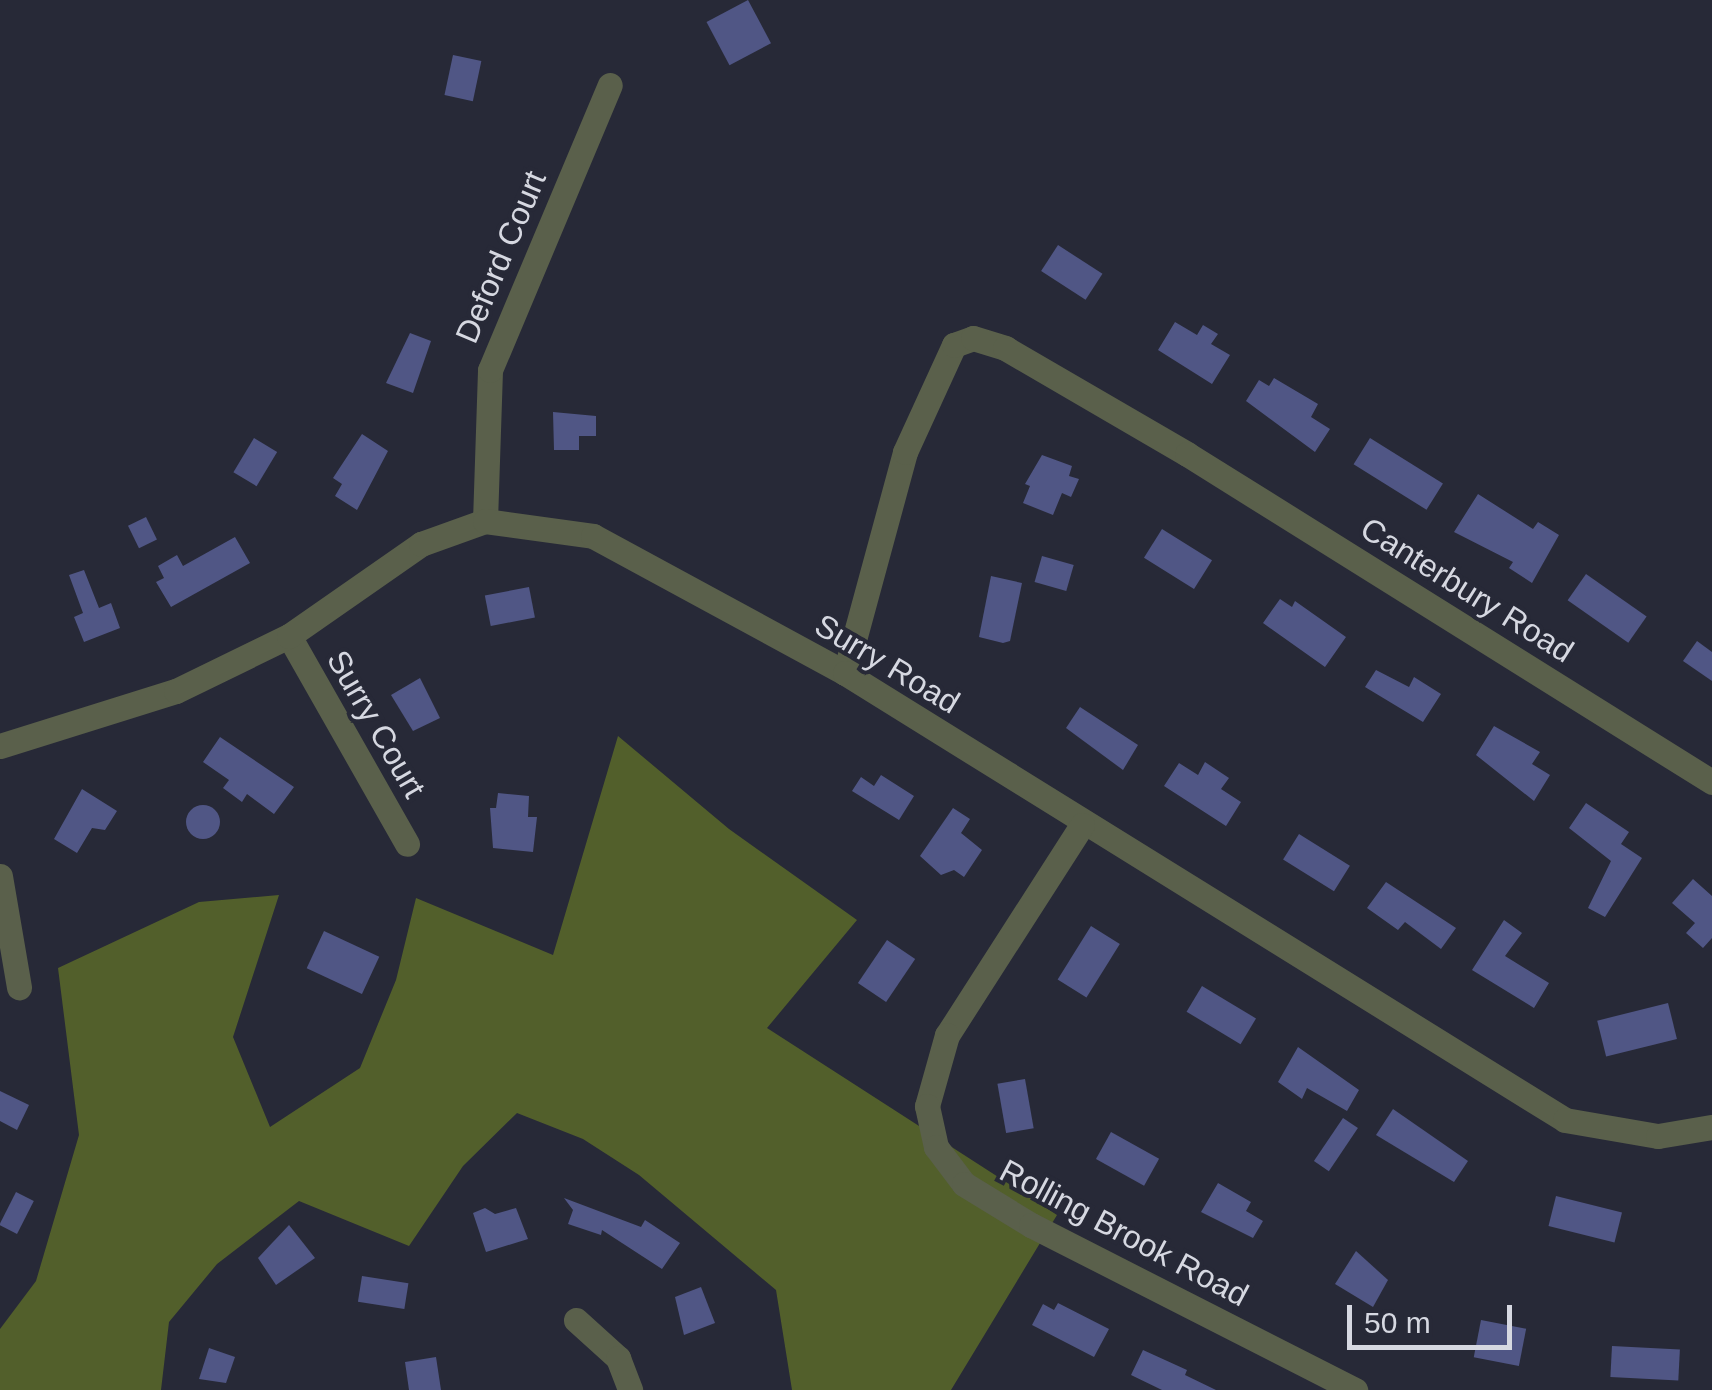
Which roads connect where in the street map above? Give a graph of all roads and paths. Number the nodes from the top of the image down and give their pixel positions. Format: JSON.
{"nodes":[{"id":1,"x":610,"y":86,"type":"dead end"},
{"id":2,"x":484,"y":521,"type":"junction"},
{"id":3,"x":289,"y":636,"type":"junction"},
{"id":4,"x":845,"y":673,"type":"junction"},
{"id":5,"x":0,"y":746,"type":"edge"},
{"id":6,"x":1712,"y":782,"type":"edge"},
{"id":7,"x":1082,"y":824,"type":"junction"},
{"id":8,"x":407,"y":844,"type":"dead end"},
{"id":9,"x":0,"y":876,"type":"edge"},
{"id":10,"x":19,"y":987,"type":"dead end"},
{"id":11,"x":1712,"y":1127,"type":"edge"},
{"id":12,"x":576,"y":1320,"type":"dead end"},
{"id":13,"x":630,"y":1390,"type":"edge"},
{"id":14,"x":1354,"y":1390,"type":"edge"}],
"edges":[{"from":1,"to":2,"type":"street","name":"Deford Court"},
{"from":2,"to":3,"type":"street","name":"Surry Road"},
{"from":2,"to":4,"type":"street","name":"Surry Road"},
{"from":3,"to":5,"type":"street","name":"Surry Road"},
{"from":3,"to":8,"type":"street","name":"Surry Court"},
{"from":4,"to":6,"type":"street","name":"Canterbury Road"},
{"from":4,"to":7,"type":"street","name":"Surry Road"},
{"from":7,"to":11,"type":"street","name":"Surry Road"},
{"from":7,"to":14,"type":"street","name":"Rolling Brook Road"},
{"from":9,"to":10,"type":"street"},
{"from":12,"to":13,"type":"street"}]}
